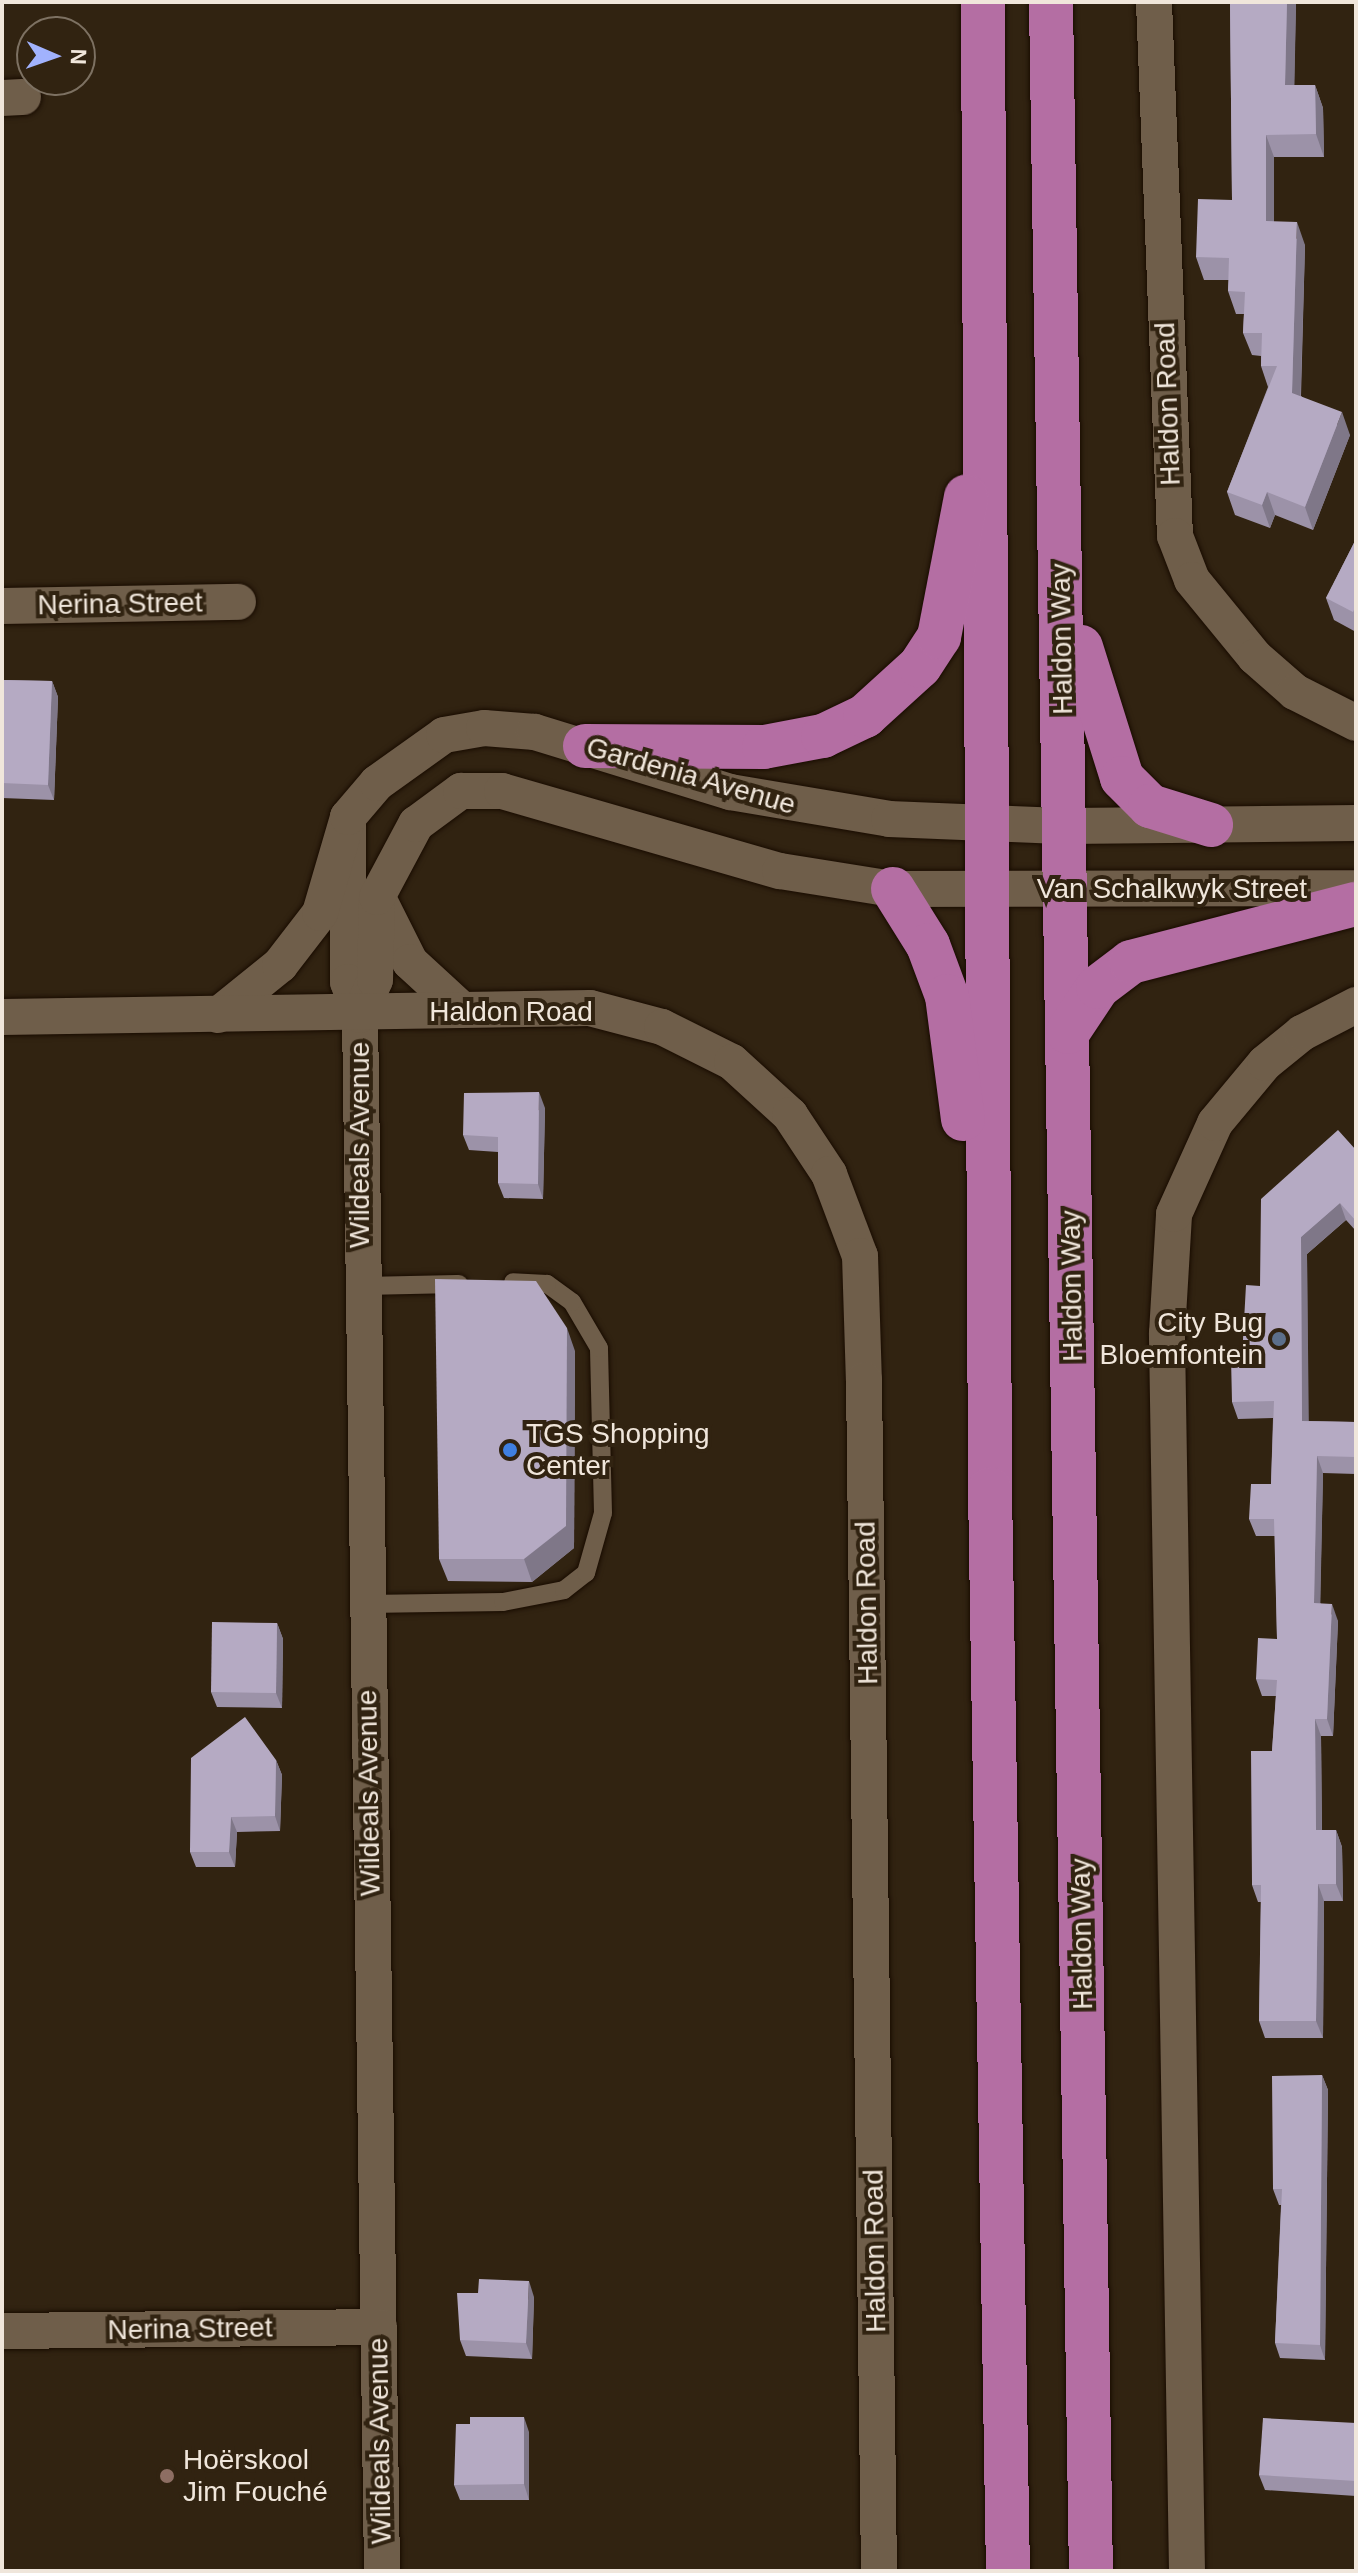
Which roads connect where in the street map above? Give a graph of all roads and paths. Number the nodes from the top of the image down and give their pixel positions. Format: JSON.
{"nodes":[{"id":1,"x":983,"y":2,"type":"edge"},
{"id":2,"x":1051,"y":2,"type":"edge"},
{"id":3,"x":1154,"y":2,"type":"edge"},
{"id":4,"x":989,"y":318,"type":"junction"},
{"id":5,"x":1058,"y":495,"type":"junction"},
{"id":6,"x":238,"y":602,"type":"dead end"},
{"id":7,"x":2,"y":606,"type":"edge"},
{"id":8,"x":1356,"y":723,"type":"edge"},
{"id":9,"x":585,"y":746,"type":"junction"},
{"id":10,"x":348,"y":817,"type":"junction"},
{"id":11,"x":987,"y":823,"type":"junction"},
{"id":12,"x":1356,"y":823,"type":"edge"},
{"id":13,"x":1211,"y":825,"type":"junction"},
{"id":14,"x":1067,"y":826,"type":"junction"},
{"id":15,"x":1356,"y":888,"type":"edge"},
{"id":16,"x":893,"y":889,"type":"junction"},
{"id":17,"x":1066,"y":889,"type":"junction"},
{"id":18,"x":988,"y":890,"type":"junction"},
{"id":19,"x":377,"y":897,"type":"junction"},
{"id":20,"x":1356,"y":904,"type":"edge"},
{"id":21,"x":1356,"y":1005,"type":"edge"},
{"id":22,"x":460,"y":1008,"type":"junction"},
{"id":23,"x":218,"y":1015,"type":"junction"},
{"id":24,"x":360,"y":1015,"type":"junction"},
{"id":25,"x":2,"y":1017,"type":"edge"},
{"id":26,"x":1068,"y":1032,"type":"junction"},
{"id":27,"x":360,"y":1286,"type":"junction"},
{"id":28,"x":990,"y":1489,"type":"junction"},
{"id":29,"x":366,"y":1604,"type":"junction"},
{"id":30,"x":379,"y":2327,"type":"junction"},
{"id":31,"x":2,"y":2331,"type":"edge"},
{"id":32,"x":382,"y":2571,"type":"edge"},
{"id":33,"x":879,"y":2571,"type":"edge"},
{"id":34,"x":1008,"y":2571,"type":"edge"},
{"id":35,"x":1091,"y":2571,"type":"edge"},
{"id":36,"x":1187,"y":2571,"type":"edge"}],
"edges":[{"from":1,"to":4,"type":"highway"},
{"from":2,"to":5,"type":"highway","name":"Haldon Way"},
{"from":3,"to":8,"type":"street","name":"Haldon Road"},
{"from":4,"to":9,"type":"highway"},
{"from":4,"to":11,"type":"highway"},
{"from":5,"to":13,"type":"highway"},
{"from":5,"to":14,"type":"highway","name":"Haldon Way"},
{"from":6,"to":7,"type":"street","name":"Nerina Street"},
{"from":9,"to":10,"type":"street","name":"Gardenia Avenue"},
{"from":9,"to":11,"type":"street","name":"Gardenia Avenue"},
{"from":10,"to":23,"type":"street","name":"Gardenia Avenue"},
{"from":10,"to":24,"type":"street"},
{"from":11,"to":14,"type":"street","name":"Gardenia Avenue"},
{"from":11,"to":18,"type":"highway"},
{"from":12,"to":13,"type":"street"},
{"from":13,"to":14,"type":"street"},
{"from":14,"to":17,"type":"highway","name":"Haldon Way"},
{"from":15,"to":17,"type":"street","name":"Van Schalkwyk Street"},
{"from":16,"to":18,"type":"street"},
{"from":16,"to":19,"type":"street"},
{"from":16,"to":28,"type":"highway"},
{"from":17,"to":18,"type":"street","name":"Van Schalkwyk Street"},
{"from":17,"to":26,"type":"highway","name":"Haldon Way"},
{"from":18,"to":28,"type":"highway"},
{"from":19,"to":22,"type":"street"},
{"from":19,"to":24,"type":"street"},
{"from":20,"to":26,"type":"highway"},
{"from":21,"to":36,"type":"street"},
{"from":22,"to":24,"type":"street","name":"Haldon Road"},
{"from":22,"to":33,"type":"street","name":"Haldon Road"},
{"from":23,"to":24,"type":"street"},
{"from":23,"to":25,"type":"street"},
{"from":24,"to":27,"type":"street","name":"Wildeals Avenue"},
{"from":26,"to":35,"type":"highway","name":"Haldon Way"},
{"from":27,"to":29,"type":"street","name":"Wildeals Avenue"},
{"from":27,"to":29,"type":"lane"},
{"from":28,"to":34,"type":"highway"},
{"from":29,"to":30,"type":"street","name":"Wildeals Avenue"},
{"from":30,"to":31,"type":"street","name":"Nerina Street"},
{"from":30,"to":32,"type":"street","name":"Wildeals Avenue"}]}
